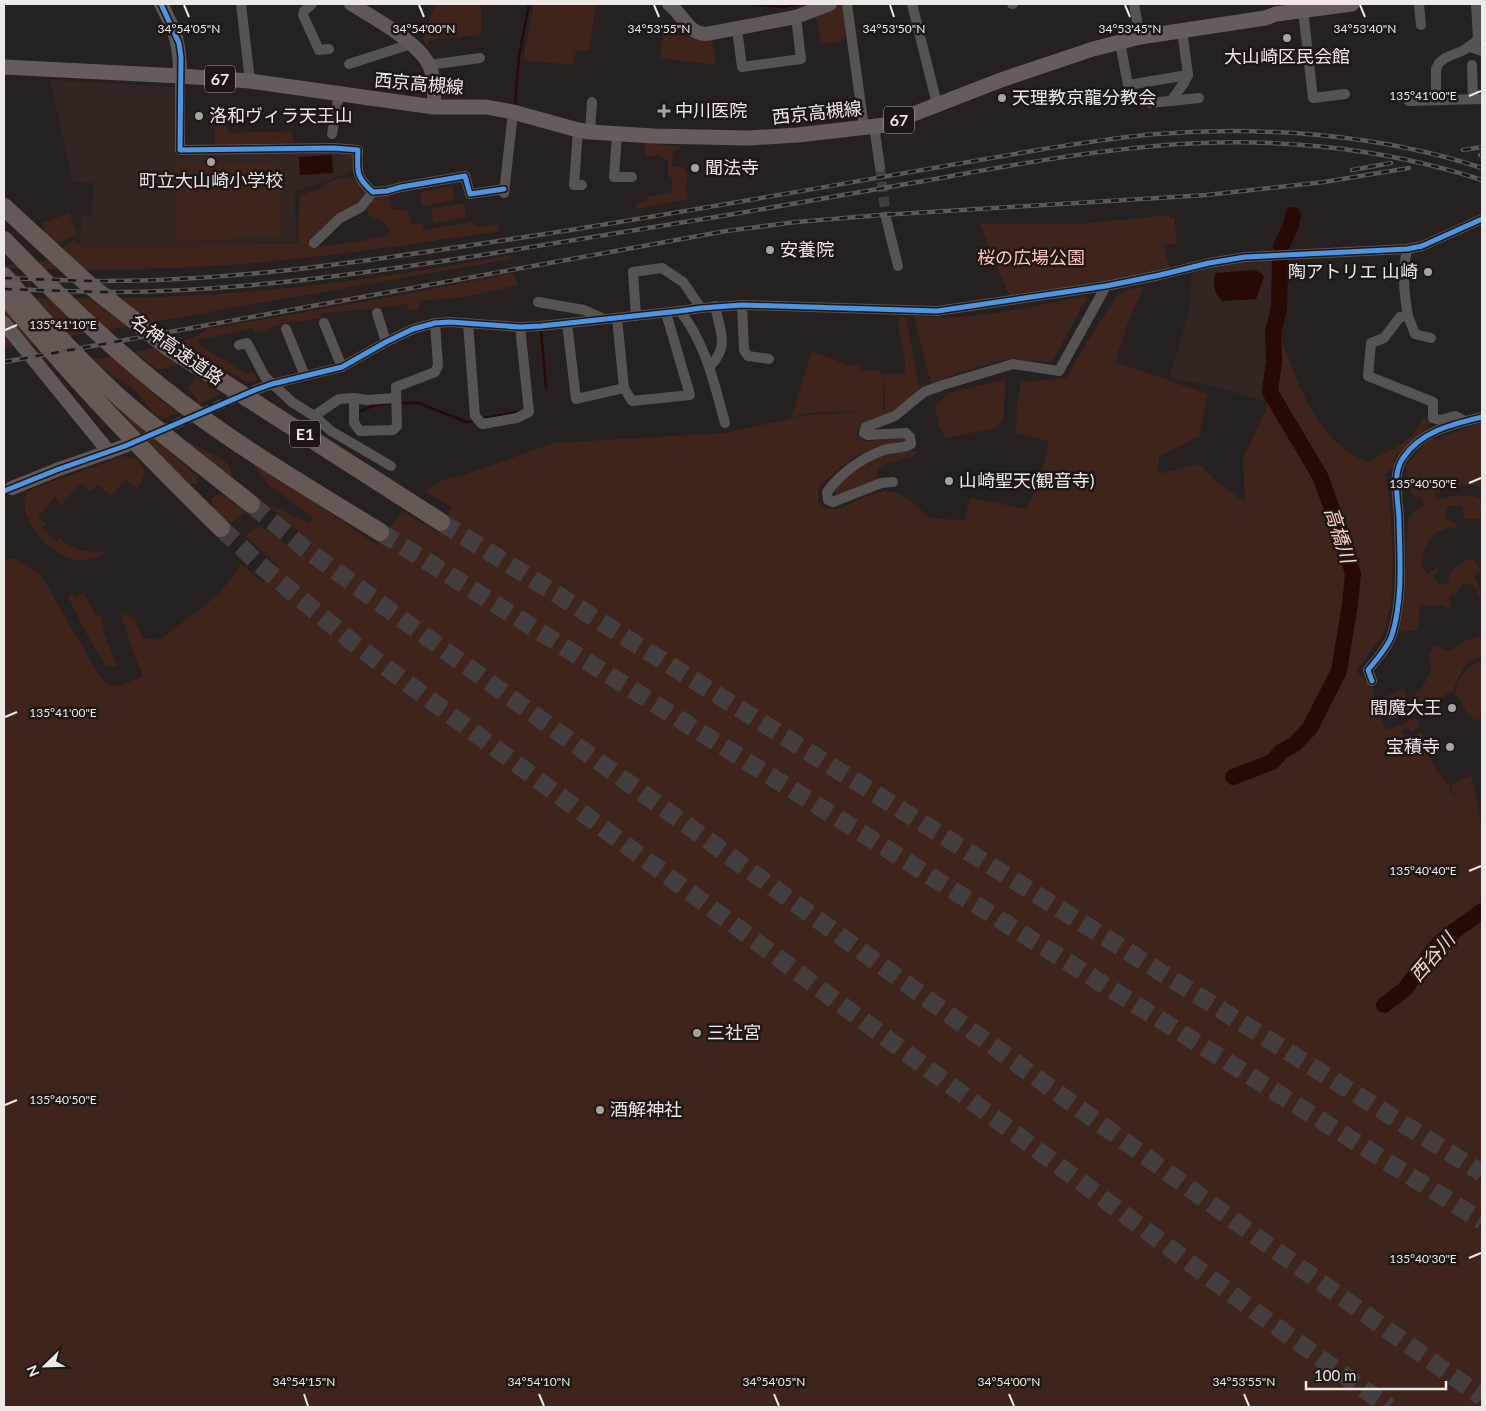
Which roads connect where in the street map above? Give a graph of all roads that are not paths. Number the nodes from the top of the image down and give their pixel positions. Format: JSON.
{"nodes":[{"id":1,"x":161,"y":4,"type":"edge"},
{"id":2,"x":241,"y":4,"type":"edge"},
{"id":3,"x":312,"y":4,"type":"edge"},
{"id":4,"x":351,"y":4,"type":"edge"},
{"id":5,"x":669,"y":4,"type":"edge"},
{"id":6,"x":830,"y":4,"type":"edge"},
{"id":7,"x":847,"y":4,"type":"edge"},
{"id":8,"x":912,"y":4,"type":"edge"},
{"id":9,"x":1134,"y":4,"type":"edge"},
{"id":10,"x":1352,"y":4,"type":"edge"},
{"id":11,"x":1419,"y":4,"type":"edge"},
{"id":12,"x":1476,"y":4,"type":"edge"},
{"id":13,"x":1274,"y":9,"type":"edge"},
{"id":14,"x":1303,"y":10,"type":"junction"},
{"id":15,"x":796,"y":17,"type":"junction"},
{"id":16,"x":1421,"y":25,"type":"dead end"},
{"id":17,"x":737,"y":29,"type":"junction"},
{"id":18,"x":1182,"y":30,"type":"junction"},
{"id":19,"x":1140,"y":37,"type":"junction"},
{"id":20,"x":1120,"y":42,"type":"junction"},
{"id":21,"x":412,"y":44,"type":"junction"},
{"id":22,"x":1470,"y":47,"type":"junction"},
{"id":23,"x":329,"y":49,"type":"dead end"},
{"id":24,"x":1482,"y":52,"type":"edge"},
{"id":25,"x":480,"y":58,"type":"dead end"},
{"id":26,"x":349,"y":64,"type":"dead end"},
{"id":27,"x":429,"y":65,"type":"junction"},
{"id":28,"x":1472,"y":65,"type":"dead end"},
{"id":29,"x":4,"y":68,"type":"edge"},
{"id":30,"x":1188,"y":75,"type":"junction"},
{"id":31,"x":180,"y":76,"type":"junction"},
{"id":32,"x":250,"y":81,"type":"junction"},
{"id":33,"x":339,"y":94,"type":"junction"},
{"id":34,"x":1345,"y":94,"type":"dead end"},
{"id":35,"x":1199,"y":98,"type":"dead end"},
{"id":36,"x":1478,"y":99,"type":"edge"},
{"id":37,"x":1436,"y":100,"type":"junction"},
{"id":38,"x":1171,"y":101,"type":"junction"},
{"id":39,"x":1410,"y":101,"type":"dead end"},
{"id":40,"x":592,"y":102,"type":"dead end"},
{"id":41,"x":1150,"y":103,"type":"dead end"},
{"id":42,"x":937,"y":104,"type":"junction"},
{"id":43,"x":434,"y":107,"type":"junction"},
{"id":44,"x":513,"y":112,"type":"junction"},
{"id":45,"x":869,"y":127,"type":"junction"},
{"id":46,"x":584,"y":131,"type":"junction"},
{"id":47,"x":332,"y":134,"type":"dead end"},
{"id":48,"x":617,"y":134,"type":"junction"},
{"id":49,"x":880,"y":167,"type":"tunnel mouth"},
{"id":50,"x":632,"y":177,"type":"dead end"},
{"id":51,"x":582,"y":185,"type":"dead end"},
{"id":52,"x":373,"y":192,"type":"junction"},
{"id":53,"x":4,"y":207,"type":"edge"},
{"id":54,"x":886,"y":218,"type":"tunnel mouth"},
{"id":55,"x":1482,"y":219,"type":"edge"},
{"id":56,"x":4,"y":240,"type":"edge"},
{"id":57,"x":314,"y":243,"type":"dead end"},
{"id":58,"x":1407,"y":249,"type":"junction"},
{"id":59,"x":898,"y":266,"type":"dead end"},
{"id":60,"x":4,"y":276,"type":"edge"},
{"id":61,"x":1106,"y":286,"type":"junction"},
{"id":62,"x":4,"y":296,"type":"edge"},
{"id":63,"x":538,"y":302,"type":"dead end"},
{"id":64,"x":742,"y":305,"type":"junction"},
{"id":65,"x":715,"y":306,"type":"junction"},
{"id":66,"x":701,"y":308,"type":"junction"},
{"id":67,"x":680,"y":312,"type":"junction"},
{"id":68,"x":377,"y":313,"type":"dead end"},
{"id":69,"x":666,"y":313,"type":"junction"},
{"id":70,"x":636,"y":316,"type":"junction"},
{"id":71,"x":1408,"y":316,"type":"junction"},
{"id":72,"x":617,"y":318,"type":"junction"},
{"id":73,"x":604,"y":319,"type":"junction"},
{"id":74,"x":435,"y":322,"type":"junction"},
{"id":75,"x":4,"y":323,"type":"edge"},
{"id":76,"x":324,"y":323,"type":"dead end"},
{"id":77,"x":468,"y":323,"type":"junction"},
{"id":78,"x":566,"y":323,"type":"junction"},
{"id":79,"x":520,"y":327,"type":"junction"},
{"id":80,"x":286,"y":329,"type":"dead end"},
{"id":81,"x":1431,"y":338,"type":"dead end"},
{"id":82,"x":386,"y":342,"type":"junction"},
{"id":83,"x":238,"y":345,"type":"dead end"},
{"id":84,"x":769,"y":359,"type":"dead end"},
{"id":85,"x":710,"y":366,"type":"junction"},
{"id":86,"x":342,"y":367,"type":"junction"},
{"id":87,"x":81,"y":372,"type":"junction"},
{"id":88,"x":305,"y":376,"type":"junction"},
{"id":89,"x":272,"y":384,"type":"junction"},
{"id":90,"x":624,"y":388,"type":"junction"},
{"id":91,"x":255,"y":390,"type":"tunnel mouth"},
{"id":92,"x":354,"y":398,"type":"junction"},
{"id":93,"x":396,"y":398,"type":"junction"},
{"id":94,"x":314,"y":416,"type":"junction"},
{"id":95,"x":1482,"y":417,"type":"edge"},
{"id":96,"x":1465,"y":421,"type":"junction"},
{"id":97,"x":725,"y":423,"type":"dead end"},
{"id":98,"x":125,"y":446,"type":"tunnel mouth"},
{"id":99,"x":109,"y":452,"type":"junction"},
{"id":100,"x":391,"y":466,"type":"dead end"},
{"id":101,"x":893,"y":482,"type":"dead end"},
{"id":102,"x":8,"y":490,"type":"edge"},
{"id":103,"x":251,"y":504,"type":"tunnel mouth"},
{"id":104,"x":441,"y":522,"type":"tunnel mouth"},
{"id":105,"x":221,"y":528,"type":"tunnel mouth"},
{"id":106,"x":380,"y":532,"type":"tunnel mouth"},
{"id":107,"x":1372,"y":681,"type":"dead end"}],
"edges":[{"from":1,"to":31,"type":"street"},
{"from":2,"to":32,"type":"street"},
{"from":3,"to":23,"type":"street"},
{"from":4,"to":21,"type":"street"},
{"from":5,"to":17,"type":"street"},
{"from":6,"to":15,"type":"street"},
{"from":7,"to":45,"type":"street"},
{"from":8,"to":42,"type":"street"},
{"from":9,"to":19,"type":"street"},
{"from":10,"to":14,"type":"main road","name":"西京高槻線","number":"67"},
{"from":11,"to":16,"type":"street"},
{"from":12,"to":22,"type":"street"},
{"from":13,"to":14,"type":"main road","name":"西京高槻線","number":"67"},
{"from":13,"to":18,"type":"main road","name":"西京高槻線","number":"67"},
{"from":14,"to":34,"type":"street"},
{"from":15,"to":17,"type":"street"},
{"from":15,"to":17,"type":"street"},
{"from":18,"to":19,"type":"main road","name":"西京高槻線","number":"67"},
{"from":18,"to":30,"type":"street"},
{"from":19,"to":20,"type":"main road","name":"西京高槻線","number":"67"},
{"from":20,"to":30,"type":"street"},
{"from":20,"to":42,"type":"main road","name":"西京高槻線","number":"67"},
{"from":21,"to":26,"type":"street"},
{"from":21,"to":27,"type":"street"},
{"from":22,"to":24,"type":"street"},
{"from":22,"to":37,"type":"street"},
{"from":25,"to":27,"type":"street"},
{"from":27,"to":43,"type":"street"},
{"from":28,"to":36,"type":"street"},
{"from":29,"to":31,"type":"main road","name":"西京高槻線","number":"67"},
{"from":30,"to":38,"type":"street"},
{"from":31,"to":32,"type":"main road","name":"西京高槻線","number":"67"},
{"from":31,"to":52,"type":"street"},
{"from":32,"to":33,"type":"main road","name":"西京高槻線","number":"67"},
{"from":33,"to":43,"type":"main road","name":"西京高槻線","number":"67"},
{"from":33,"to":47,"type":"street"},
{"from":35,"to":38,"type":"street"},
{"from":36,"to":37,"type":"street"},
{"from":37,"to":39,"type":"street"},
{"from":38,"to":41,"type":"street"},
{"from":40,"to":46,"type":"street"},
{"from":42,"to":45,"type":"main road","name":"西京高槻線","number":"67"},
{"from":43,"to":44,"type":"main road","name":"西京高槻線","number":"67"},
{"from":44,"to":46,"type":"main road","name":"西京高槻線","number":"67"},
{"from":44,"to":52,"type":"street"},
{"from":45,"to":48,"type":"main road","name":"西京高槻線","number":"67"},
{"from":45,"to":49,"type":"street"},
{"from":46,"to":48,"type":"main road","name":"西京高槻線","number":"67"},
{"from":46,"to":51,"type":"street"},
{"from":48,"to":50,"type":"street"},
{"from":52,"to":57,"type":"street"},
{"from":53,"to":104,"type":"highway","name":"名神高速道路","number":"E1"},
{"from":54,"to":59,"type":"street"},
{"from":55,"to":58,"type":"street"},
{"from":56,"to":106,"type":"highway","name":"名神高速道路","number":"E1"},
{"from":58,"to":61,"type":"street"},
{"from":58,"to":71,"type":"street"},
{"from":60,"to":87,"type":"highway"},
{"from":61,"to":64,"type":"street"},
{"from":61,"to":101,"type":"street"},
{"from":62,"to":87,"type":"highway"},
{"from":63,"to":73,"type":"street"},
{"from":64,"to":65,"type":"street"},
{"from":64,"to":84,"type":"street"},
{"from":65,"to":66,"type":"street"},
{"from":65,"to":85,"type":"street"},
{"from":66,"to":67,"type":"street"},
{"from":66,"to":70,"type":"street"},
{"from":67,"to":69,"type":"street"},
{"from":67,"to":85,"type":"street"},
{"from":68,"to":82,"type":"street"},
{"from":69,"to":70,"type":"street"},
{"from":69,"to":90,"type":"street"},
{"from":70,"to":72,"type":"street"},
{"from":71,"to":81,"type":"street"},
{"from":71,"to":96,"type":"street"},
{"from":72,"to":73,"type":"street"},
{"from":72,"to":90,"type":"street"},
{"from":73,"to":78,"type":"street"},
{"from":74,"to":77,"type":"street"},
{"from":74,"to":82,"type":"street"},
{"from":74,"to":93,"type":"street"},
{"from":75,"to":99,"type":"street"},
{"from":76,"to":86,"type":"street"},
{"from":77,"to":79,"type":"street"},
{"from":77,"to":79,"type":"street"},
{"from":78,"to":79,"type":"street"},
{"from":78,"to":90,"type":"street"},
{"from":80,"to":88,"type":"street"},
{"from":82,"to":86,"type":"street"},
{"from":83,"to":89,"type":"street"},
{"from":85,"to":97,"type":"street"},
{"from":86,"to":88,"type":"street"},
{"from":87,"to":103,"type":"highway"},
{"from":87,"to":105,"type":"highway"},
{"from":88,"to":89,"type":"street"},
{"from":89,"to":91,"type":"street"},
{"from":89,"to":94,"type":"street"},
{"from":92,"to":93,"type":"street"},
{"from":92,"to":93,"type":"street"},
{"from":92,"to":94,"type":"street"},
{"from":94,"to":100,"type":"street"},
{"from":95,"to":96,"type":"street"},
{"from":96,"to":107,"type":"street"},
{"from":98,"to":99,"type":"street"},
{"from":99,"to":102,"type":"street"}]}
